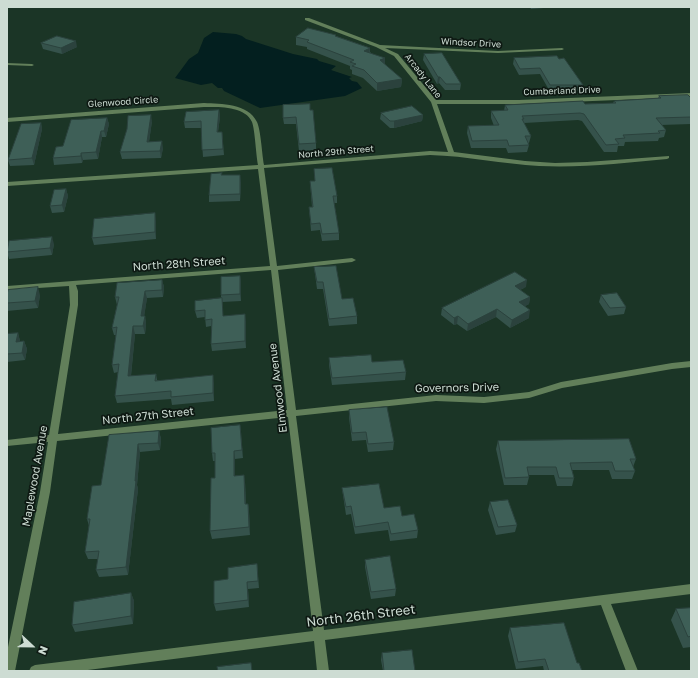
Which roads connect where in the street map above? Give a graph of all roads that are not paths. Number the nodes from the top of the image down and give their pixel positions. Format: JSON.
{"nodes":[{"id":1,"x":307,"y":19,"type":"dead end"},
{"id":2,"x":378,"y":46,"type":"junction"},
{"id":3,"x":562,"y":49,"type":"dead end"},
{"id":4,"x":7,"y":64,"type":"edge"},
{"id":5,"x":32,"y":65,"type":"dead end"},
{"id":6,"x":691,"y":95,"type":"edge"},
{"id":7,"x":434,"y":102,"type":"junction"},
{"id":8,"x":239,"y":110,"type":"joint"},
{"id":9,"x":7,"y":120,"type":"edge"},
{"id":10,"x":451,"y":153,"type":"junction"},
{"id":11,"x":667,"y":157,"type":"dead end"},
{"id":12,"x":260,"y":167,"type":"junction"},
{"id":13,"x":7,"y":184,"type":"edge"},
{"id":14,"x":352,"y":260,"type":"dead end"},
{"id":15,"x":274,"y":268,"type":"junction"},
{"id":16,"x":72,"y":283,"type":"junction"},
{"id":17,"x":7,"y":288,"type":"edge"},
{"id":18,"x":691,"y":364,"type":"edge"},
{"id":19,"x":292,"y":412,"type":"junction"},
{"id":20,"x":54,"y":438,"type":"junction"},
{"id":21,"x":7,"y":443,"type":"edge"},
{"id":22,"x":691,"y":589,"type":"edge"},
{"id":23,"x":604,"y":600,"type":"junction"},
{"id":24,"x":318,"y":636,"type":"junction"},
{"id":25,"x":9,"y":671,"type":"edge"},
{"id":26,"x":35,"y":671,"type":"edge"},
{"id":27,"x":323,"y":671,"type":"edge"},
{"id":28,"x":632,"y":671,"type":"edge"}],
"edges":[{"from":1,"to":2,"type":"street","name":"Arcady Lane"},
{"from":2,"to":3,"type":"street","name":"Windsor Drive"},
{"from":2,"to":7,"type":"street","name":"Arcady Lane"},
{"from":4,"to":5,"type":"street"},
{"from":6,"to":7,"type":"street","name":"Cumberland Drive"},
{"from":7,"to":10,"type":"street","name":"Arcady Lane"},
{"from":8,"to":9,"type":"street","name":"Glenwood Circle"},
{"from":8,"to":12,"type":"street","name":"Elmwood Avenue"},
{"from":10,"to":11,"type":"street","name":"North 29th Street"},
{"from":10,"to":12,"type":"street","name":"North 29th Street"},
{"from":12,"to":13,"type":"street","name":"North 29th Street"},
{"from":12,"to":15,"type":"street","name":"Elmwood Avenue"},
{"from":14,"to":15,"type":"street","name":"North 28th Street"},
{"from":15,"to":16,"type":"street","name":"North 28th Street"},
{"from":15,"to":19,"type":"street","name":"Elmwood Avenue"},
{"from":16,"to":17,"type":"street","name":"North 28th Street"},
{"from":16,"to":20,"type":"street","name":"Maplewood Avenue"},
{"from":18,"to":19,"type":"street","name":"Governors Drive"},
{"from":19,"to":20,"type":"street","name":"North 27th Street"},
{"from":19,"to":24,"type":"street","name":"Elmwood Avenue"},
{"from":20,"to":21,"type":"street","name":"North 27th Street"},
{"from":20,"to":25,"type":"street","name":"Maplewood Avenue"},
{"from":22,"to":23,"type":"street","name":"North 26th Street"},
{"from":23,"to":24,"type":"street","name":"North 26th Street"},
{"from":23,"to":28,"type":"street"},
{"from":24,"to":26,"type":"street","name":"North 26th Street"},
{"from":24,"to":27,"type":"street","name":"Elmwood Avenue"}]}
